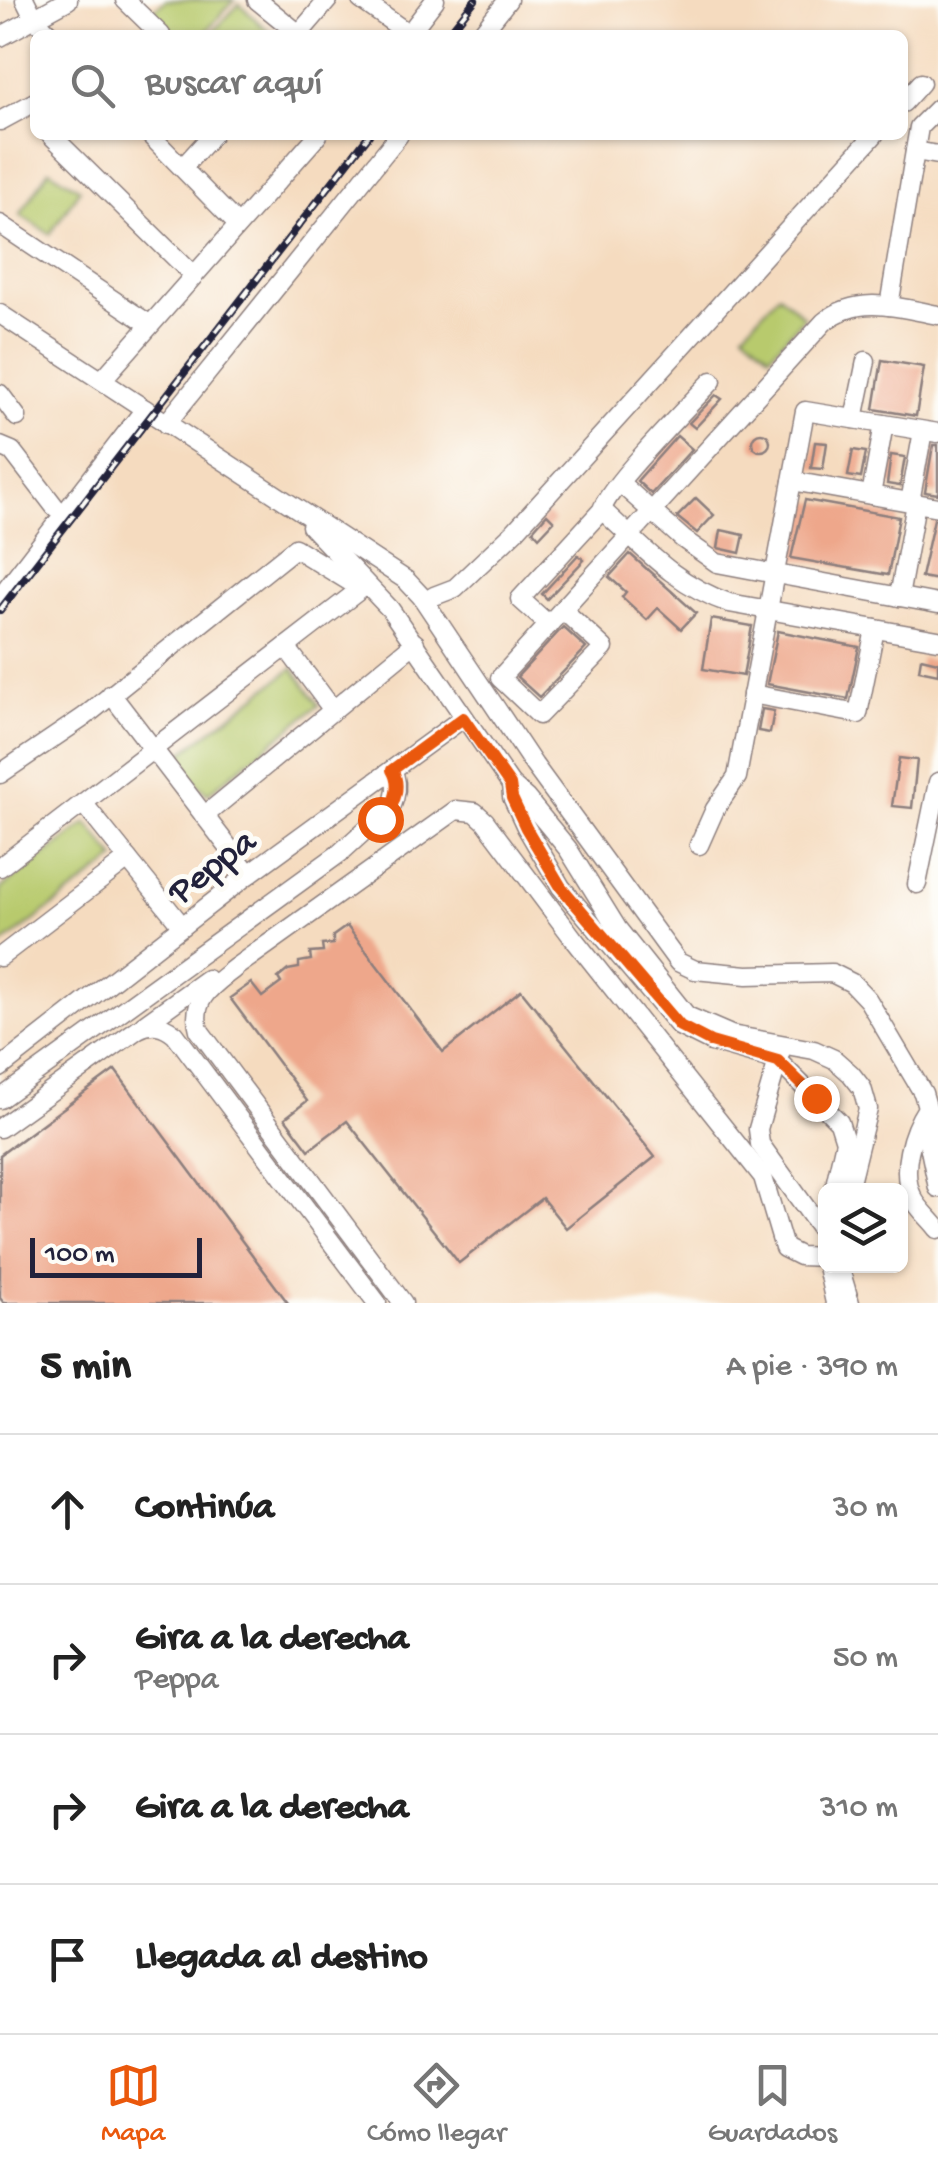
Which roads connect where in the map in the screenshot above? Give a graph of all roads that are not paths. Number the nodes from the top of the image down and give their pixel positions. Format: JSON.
{"nodes":[{"id":1,"x":24,"y":0,"type":"edge"},
{"id":2,"x":68,"y":0,"type":"edge"},
{"id":3,"x":125,"y":0,"type":"edge"},
{"id":4,"x":257,"y":0,"type":"edge"},
{"id":5,"x":328,"y":0,"type":"edge"},
{"id":6,"x":361,"y":0,"type":"edge"},
{"id":7,"x":435,"y":0,"type":"edge"},
{"id":8,"x":508,"y":0,"type":"edge"},
{"id":9,"x":34,"y":18,"type":"junction"},
{"id":10,"x":46,"y":30,"type":"edge"},
{"id":11,"x":156,"y":30,"type":"edge"},
{"id":12,"x":292,"y":30,"type":"edge"},
{"id":13,"x":302,"y":30,"type":"edge"},
{"id":14,"x":402,"y":30,"type":"edge"},
{"id":15,"x":413,"y":30,"type":"edge"},
{"id":16,"x":484,"y":30,"type":"edge"},
{"id":17,"x":0,"y":37,"type":"edge"},
{"id":18,"x":922,"y":83,"type":"dead end"},
{"id":19,"x":908,"y":98,"type":"edge"},
{"id":20,"x":938,"y":108,"type":"edge"},
{"id":21,"x":30,"y":109,"type":"edge"},
{"id":22,"x":0,"y":121,"type":"edge"},
{"id":23,"x":57,"y":140,"type":"edge"},
{"id":24,"x":155,"y":140,"type":"edge"},
{"id":25,"x":207,"y":140,"type":"edge"},
{"id":26,"x":314,"y":140,"type":"edge"},
{"id":27,"x":395,"y":140,"type":"edge"},
{"id":28,"x":869,"y":140,"type":"edge"},
{"id":29,"x":915,"y":151,"type":"junction"},
{"id":30,"x":938,"y":156,"type":"edge"},
{"id":31,"x":183,"y":167,"type":"junction"},
{"id":32,"x":0,"y":224,"type":"edge"},
{"id":33,"x":238,"y":224,"type":"junction"},
{"id":34,"x":193,"y":275,"type":"junction"},
{"id":35,"x":889,"y":306,"type":"junction"},
{"id":36,"x":0,"y":314,"type":"edge"},
{"id":37,"x":938,"y":315,"type":"edge"},
{"id":38,"x":149,"y":324,"type":"junction"},
{"id":39,"x":866,"y":361,"type":"dead end"},
{"id":40,"x":102,"y":380,"type":"junction"},
{"id":41,"x":712,"y":381,"type":"dead end"},
{"id":42,"x":0,"y":394,"type":"edge"},
{"id":43,"x":145,"y":409,"type":"junction"},
{"id":44,"x":17,"y":417,"type":"dead end"},
{"id":45,"x":854,"y":420,"type":"junction"},
{"id":46,"x":166,"y":424,"type":"junction"},
{"id":47,"x":884,"y":424,"type":"junction"},
{"id":48,"x":930,"y":432,"type":"edge"},
{"id":49,"x":0,"y":446,"type":"edge"},
{"id":50,"x":792,"y":480,"type":"junction"},
{"id":51,"x":620,"y":483,"type":"junction"},
{"id":52,"x":871,"y":495,"type":"junction"},
{"id":53,"x":913,"y":502,"type":"junction"},
{"id":54,"x":55,"y":507,"type":"dead end"},
{"id":55,"x":938,"y":507,"type":"edge"},
{"id":56,"x":293,"y":508,"type":"junction"},
{"id":57,"x":602,"y":510,"type":"junction"},
{"id":58,"x":653,"y":512,"type":"junction"},
{"id":59,"x":631,"y":536,"type":"junction"},
{"id":60,"x":774,"y":575,"type":"junction"},
{"id":61,"x":364,"y":587,"type":"junction"},
{"id":62,"x":434,"y":596,"type":"dead end"},
{"id":63,"x":0,"y":597,"type":"edge"},
{"id":64,"x":899,"y":597,"type":"junction"},
{"id":65,"x":938,"y":604,"type":"edge"},
{"id":66,"x":562,"y":610,"type":"junction"},
{"id":67,"x":768,"y":610,"type":"junction"},
{"id":68,"x":549,"y":625,"type":"junction"},
{"id":69,"x":876,"y":629,"type":"junction"},
{"id":70,"x":938,"y":640,"type":"edge"},
{"id":71,"x":415,"y":643,"type":"junction"},
{"id":72,"x":286,"y":647,"type":"junction"},
{"id":73,"x":111,"y":694,"type":"junction"},
{"id":74,"x":752,"y":694,"type":"junction"},
{"id":75,"x":333,"y":710,"type":"junction"},
{"id":76,"x":463,"y":718,"type":"junction"},
{"id":77,"x":153,"y":749,"type":"junction"},
{"id":78,"x":392,"y":770,"type":"junction"},
{"id":79,"x":0,"y":774,"type":"edge"},
{"id":80,"x":938,"y":782,"type":"edge"},
{"id":81,"x":510,"y":785,"type":"junction"},
{"id":82,"x":83,"y":803,"type":"junction"},
{"id":83,"x":204,"y":816,"type":"junction"},
{"id":84,"x":698,"y":845,"type":"dead end"},
{"id":85,"x":568,"y":849,"type":"junction"},
{"id":86,"x":128,"y":859,"type":"junction"},
{"id":87,"x":546,"y":863,"type":"junction"},
{"id":88,"x":0,"y":867,"type":"edge"},
{"id":89,"x":249,"y":874,"type":"junction"},
{"id":90,"x":917,"y":884,"type":"dead end"},
{"id":91,"x":182,"y":926,"type":"junction"},
{"id":92,"x":276,"y":938,"type":"junction"},
{"id":93,"x":0,"y":957,"type":"edge"},
{"id":94,"x":138,"y":1029,"type":"junction"},
{"id":95,"x":780,"y":1053,"type":"junction"},
{"id":96,"x":0,"y":1068,"type":"edge"},
{"id":97,"x":0,"y":1099,"type":"edge"},
{"id":98,"x":868,"y":1102,"type":"junction"},
{"id":99,"x":928,"y":1107,"type":"junction"},
{"id":100,"x":839,"y":1122,"type":"junction"},
{"id":101,"x":0,"y":1128,"type":"edge"},
{"id":102,"x":836,"y":1183,"type":"edge"},
{"id":103,"x":850,"y":1183,"type":"edge"},
{"id":104,"x":938,"y":1188,"type":"edge"},
{"id":105,"x":818,"y":1221,"type":"edge"},
{"id":106,"x":938,"y":1229,"type":"edge"},
{"id":107,"x":818,"y":1257,"type":"edge"},
{"id":108,"x":829,"y":1273,"type":"edge"},
{"id":109,"x":841,"y":1273,"type":"edge"},
{"id":110,"x":377,"y":1303,"type":"edge"},
{"id":111,"x":402,"y":1303,"type":"edge"},
{"id":112,"x":835,"y":1303,"type":"edge"},
{"id":113,"x":850,"y":1303,"type":"edge"}],
"edges":[{"from":1,"to":9,"type":"street"},
{"from":2,"to":9,"type":"street"},
{"from":3,"to":11,"type":"street"},
{"from":4,"to":12,"type":"street"},
{"from":5,"to":13,"type":"street"},
{"from":6,"to":14,"type":"street"},
{"from":7,"to":15,"type":"street"},
{"from":8,"to":16,"type":"street"},
{"from":9,"to":10,"type":"street"},
{"from":9,"to":17,"type":"street"},
{"from":18,"to":19,"type":"street"},
{"from":20,"to":29,"type":"street"},
{"from":21,"to":22,"type":"street"},
{"from":23,"to":34,"type":"street"},
{"from":24,"to":31,"type":"street"},
{"from":25,"to":31,"type":"street"},
{"from":26,"to":33,"type":"street"},
{"from":27,"to":46,"type":"street"},
{"from":28,"to":62,"type":"street"},
{"from":29,"to":30,"type":"street"},
{"from":29,"to":35,"type":"street"},
{"from":31,"to":33,"type":"street"},
{"from":32,"to":38,"type":"street"},
{"from":33,"to":34,"type":"street"},
{"from":34,"to":38,"type":"street"},
{"from":35,"to":37,"type":"street"},
{"from":35,"to":58,"type":"street"},
{"from":36,"to":40,"type":"street"},
{"from":38,"to":40,"type":"street"},
{"from":39,"to":45,"type":"street"},
{"from":40,"to":43,"type":"street"},
{"from":41,"to":51,"type":"street"},
{"from":42,"to":44,"type":"street"},
{"from":43,"to":46,"type":"street"},
{"from":43,"to":63,"type":"street"},
{"from":45,"to":47,"type":"street"},
{"from":45,"to":50,"type":"street"},
{"from":46,"to":56,"type":"street"},
{"from":47,"to":48,"type":"street"},
{"from":47,"to":52,"type":"street"},
{"from":48,"to":53,"type":"street"},
{"from":49,"to":54,"type":"street"},
{"from":50,"to":52,"type":"street"},
{"from":50,"to":60,"type":"street"},
{"from":51,"to":57,"type":"street"},
{"from":51,"to":58,"type":"street"},
{"from":52,"to":53,"type":"street"},
{"from":53,"to":55,"type":"street"},
{"from":53,"to":64,"type":"street"},
{"from":56,"to":61,"type":"street"},
{"from":56,"to":99,"type":"street"},
{"from":57,"to":59,"type":"street"},
{"from":57,"to":68,"type":"street"},
{"from":58,"to":59,"type":"street"},
{"from":58,"to":60,"type":"street"},
{"from":59,"to":66,"type":"street"},
{"from":59,"to":67,"type":"street"},
{"from":60,"to":64,"type":"street"},
{"from":60,"to":67,"type":"street"},
{"from":61,"to":71,"type":"street"},
{"from":61,"to":72,"type":"street"},
{"from":61,"to":73,"type":"street"},
{"from":64,"to":65,"type":"street"},
{"from":66,"to":68,"type":"street"},
{"from":66,"to":68,"type":"street"},
{"from":67,"to":69,"type":"street"},
{"from":67,"to":74,"type":"street"},
{"from":69,"to":70,"type":"street"},
{"from":69,"to":74,"type":"street"},
{"from":71,"to":75,"type":"street"},
{"from":71,"to":76,"type":"street"},
{"from":72,"to":75,"type":"street"},
{"from":72,"to":77,"type":"street"},
{"from":73,"to":77,"type":"street"},
{"from":73,"to":79,"type":"street"},
{"from":74,"to":84,"type":"street"},
{"from":75,"to":83,"type":"street"},
{"from":76,"to":78,"type":"street","name":"Peppa"},
{"from":76,"to":81,"type":"street"},
{"from":77,"to":82,"type":"street"},
{"from":77,"to":83,"type":"street"},
{"from":78,"to":89,"type":"street","name":"Peppa"},
{"from":78,"to":97,"type":"street"},
{"from":80,"to":90,"type":"street"},
{"from":81,"to":85,"type":"street"},
{"from":81,"to":87,"type":"street"},
{"from":82,"to":86,"type":"street"},
{"from":82,"to":88,"type":"street"},
{"from":83,"to":89,"type":"street"},
{"from":85,"to":87,"type":"street"},
{"from":85,"to":95,"type":"street"},
{"from":86,"to":91,"type":"street"},
{"from":86,"to":93,"type":"street"},
{"from":87,"to":95,"type":"street"},
{"from":89,"to":91,"type":"street","name":"Peppa"},
{"from":91,"to":96,"type":"street","name":"Peppa"},
{"from":92,"to":94,"type":"street"},
{"from":92,"to":107,"type":"street"},
{"from":92,"to":111,"type":"street"},
{"from":94,"to":101,"type":"street"},
{"from":94,"to":110,"type":"street"},
{"from":95,"to":98,"type":"street"},
{"from":95,"to":100,"type":"street"},
{"from":95,"to":105,"type":"street"},
{"from":98,"to":100,"type":"street"},
{"from":98,"to":103,"type":"street"},
{"from":99,"to":104,"type":"street"},
{"from":99,"to":106,"type":"street"},
{"from":100,"to":102,"type":"street"},
{"from":108,"to":112,"type":"street"},
{"from":109,"to":113,"type":"street"}]}
